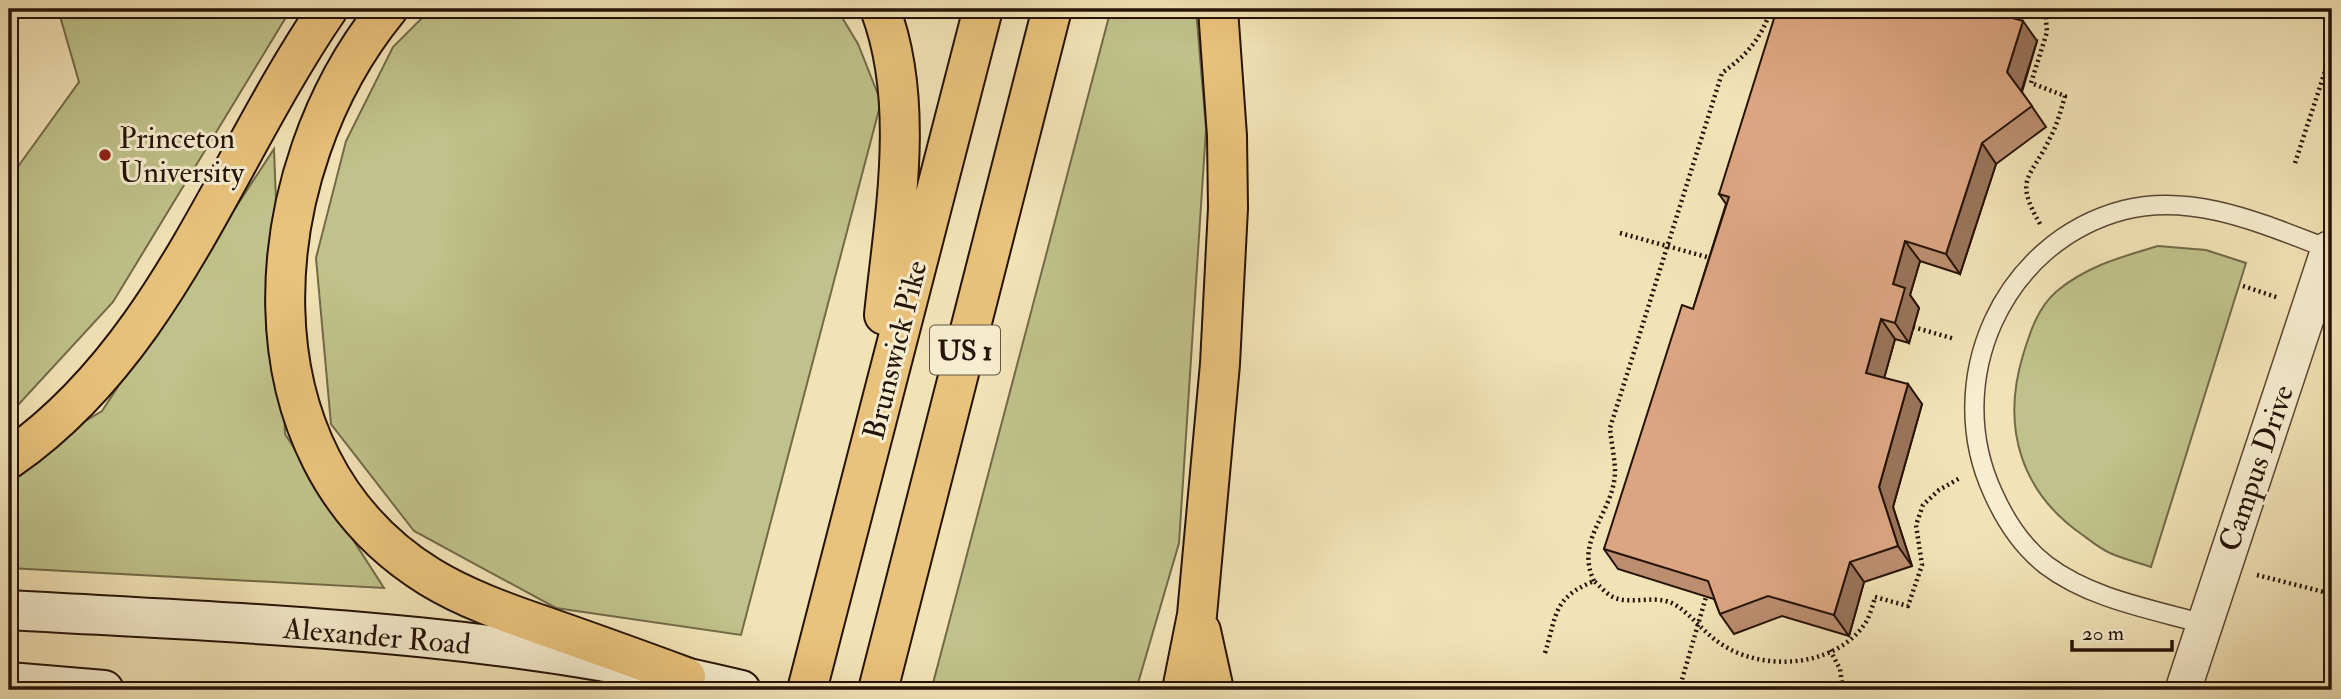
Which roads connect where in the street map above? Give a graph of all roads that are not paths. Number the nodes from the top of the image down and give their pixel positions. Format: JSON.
{"nodes":[{"id":1,"x":328,"y":9,"type":"edge"},
{"id":2,"x":388,"y":9,"type":"edge"},
{"id":3,"x":880,"y":9,"type":"edge"},
{"id":4,"x":983,"y":9,"type":"edge"},
{"id":5,"x":1052,"y":9,"type":"edge"},
{"id":6,"x":1218,"y":9,"type":"edge"},
{"id":7,"x":2331,"y":249,"type":"edge"},
{"id":8,"x":873,"y":436,"type":"junction"},
{"id":9,"x":9,"y":459,"type":"edge"},
{"id":10,"x":9,"y":610,"type":"edge"},
{"id":11,"x":1198,"y":615,"type":"junction"},
{"id":12,"x":2204,"y":624,"type":"junction"},
{"id":13,"x":687,"y":677,"type":"junction"},
{"id":14,"x":9,"y":682,"type":"edge"},
{"id":15,"x":104,"y":690,"type":"edge"},
{"id":16,"x":741,"y":690,"type":"edge"},
{"id":17,"x":807,"y":690,"type":"edge"},
{"id":18,"x":878,"y":690,"type":"edge"},
{"id":19,"x":1182,"y":690,"type":"edge"},
{"id":20,"x":1214,"y":690,"type":"edge"},
{"id":21,"x":2183,"y":690,"type":"edge"}],
"edges":[{"from":1,"to":9,"type":"highway"},
{"from":2,"to":13,"type":"highway"},
{"from":3,"to":8,"type":"highway"},
{"from":4,"to":8,"type":"highway","name":"Brunswick Pike","number":"US 1"},
{"from":5,"to":18,"type":"highway","number":"US 1"},
{"from":6,"to":11,"type":"highway"},
{"from":7,"to":12,"type":"street","name":"Campus Drive"},
{"from":7,"to":12,"type":"lane"},
{"from":8,"to":17,"type":"highway","name":"Brunswick Pike","number":"US 1"},
{"from":10,"to":13,"type":"main road","name":"Alexander Road"},
{"from":11,"to":19,"type":"highway"},
{"from":11,"to":20,"type":"highway"},
{"from":12,"to":21,"type":"street","name":"Campus Drive"},
{"from":13,"to":16,"type":"main road","name":"Alexander Road"},
{"from":14,"to":15,"type":"main road"}]}
